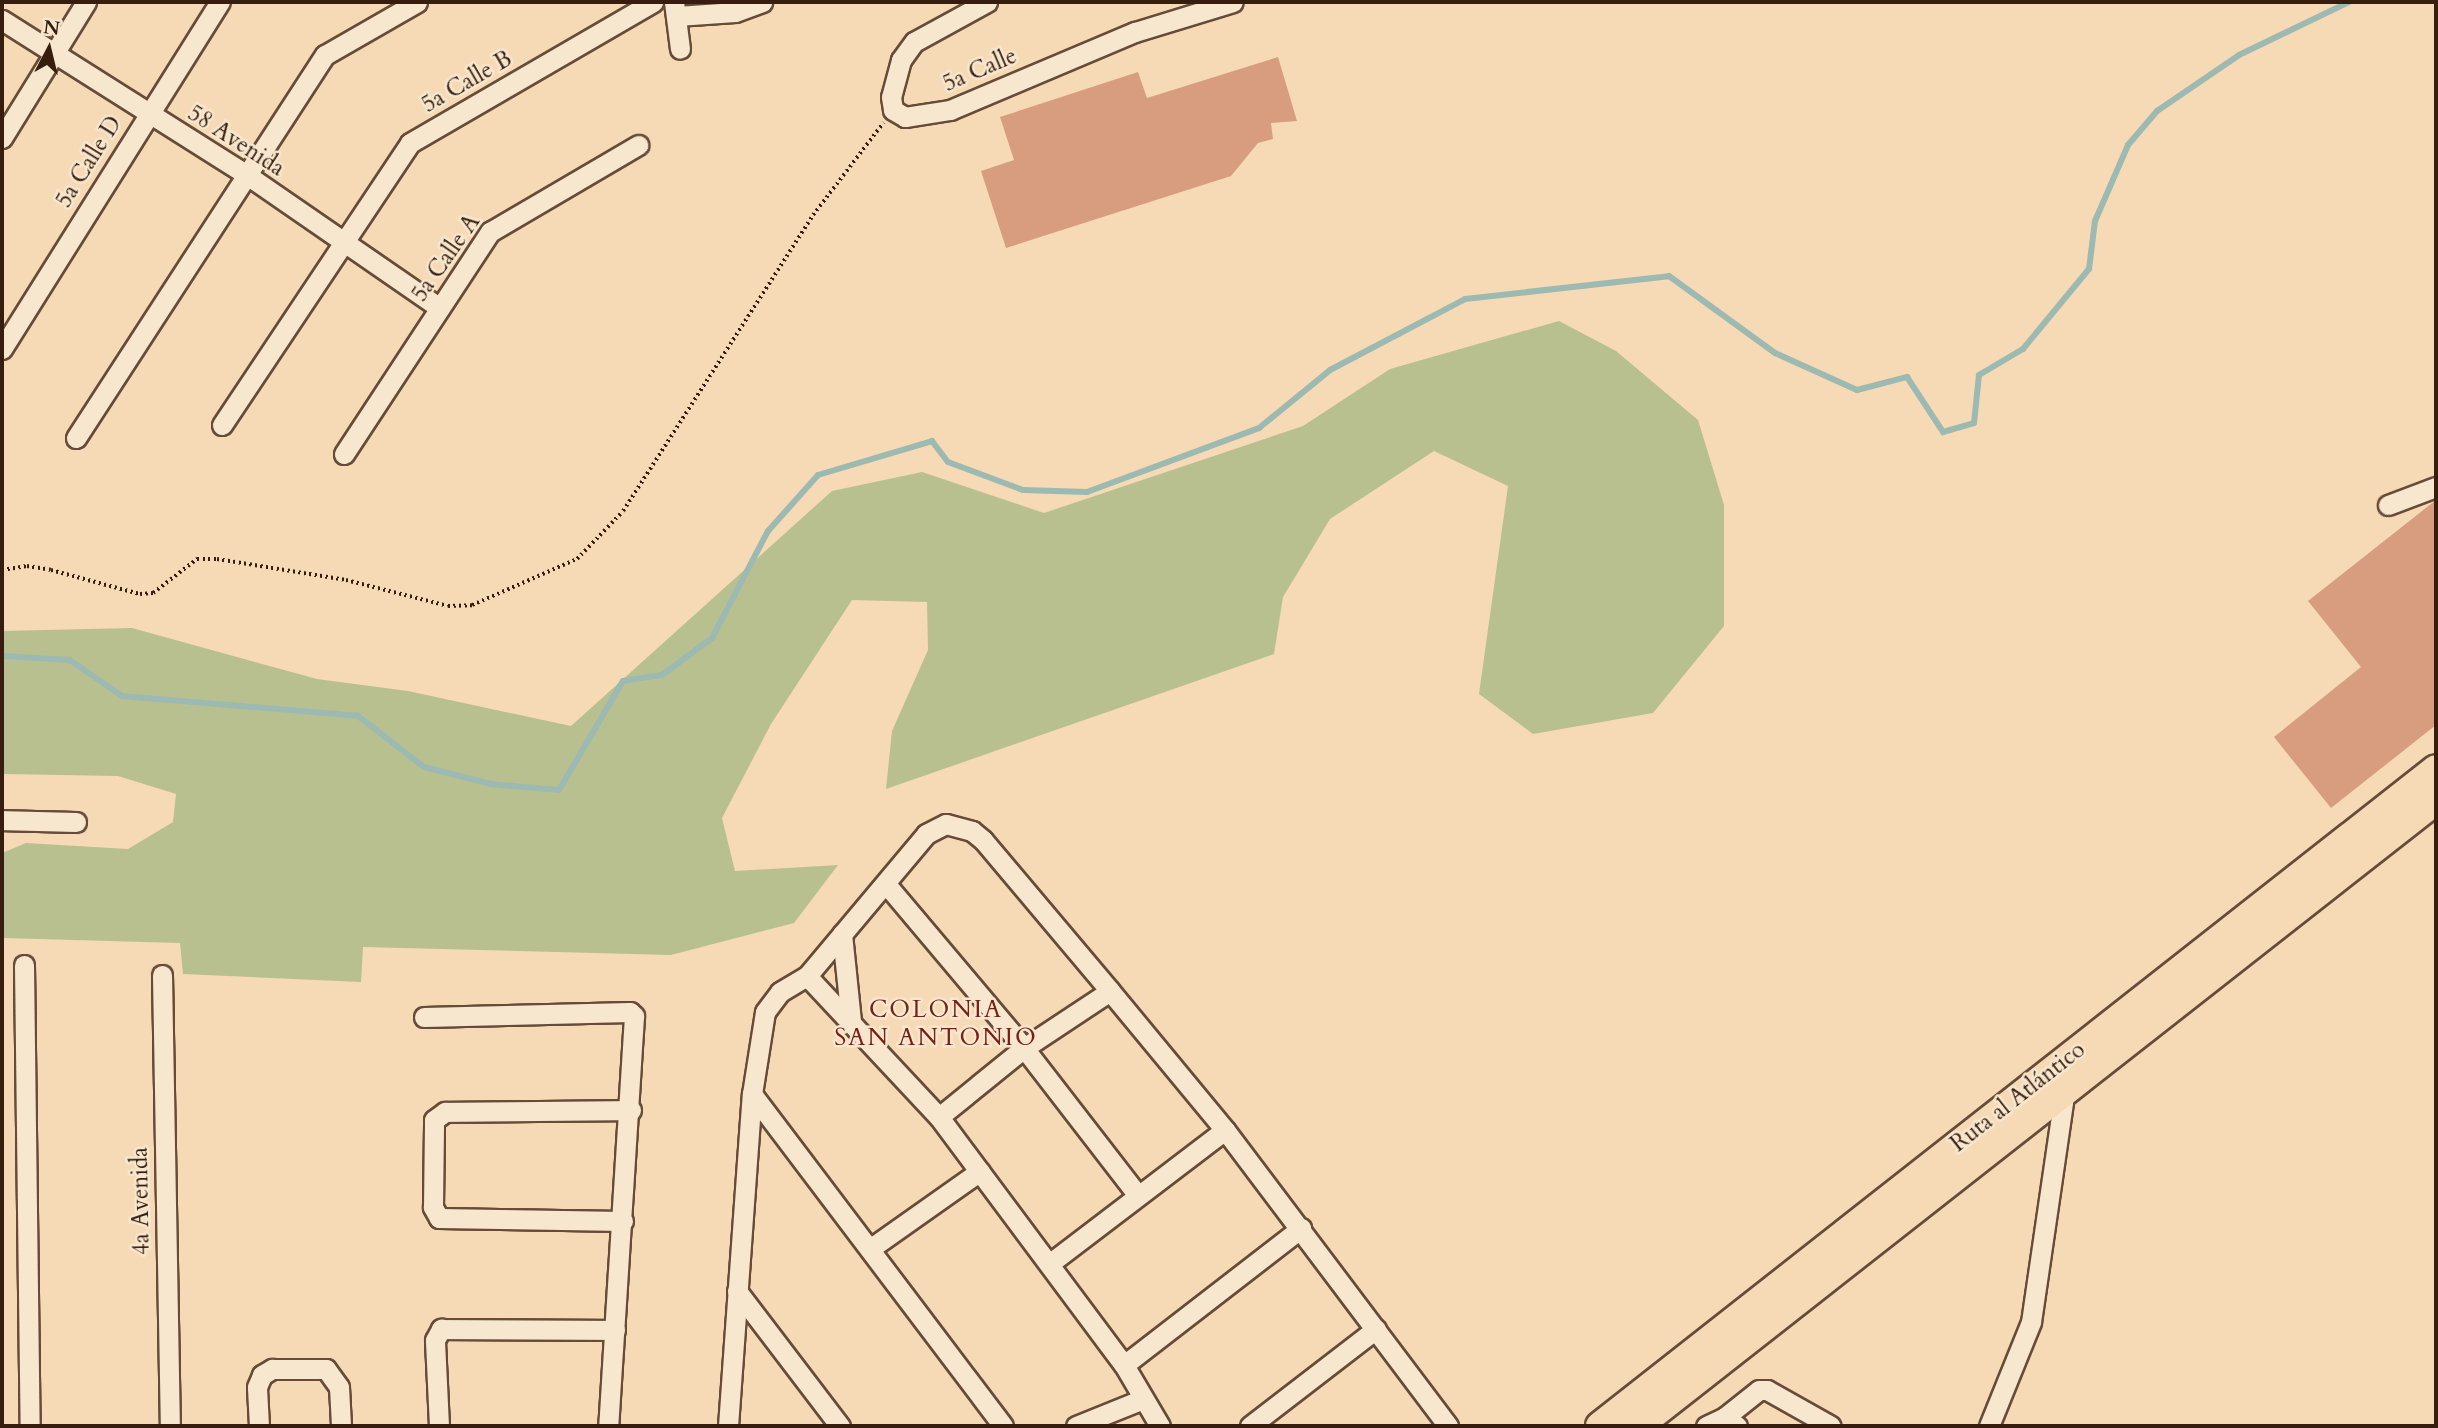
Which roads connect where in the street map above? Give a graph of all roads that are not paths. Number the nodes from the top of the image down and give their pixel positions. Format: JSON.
{"nodes":[{"id":1,"x":86,"y":2,"type":"edge"},
{"id":2,"x":220,"y":2,"type":"edge"},
{"id":3,"x":417,"y":2,"type":"edge"},
{"id":4,"x":653,"y":2,"type":"edge"},
{"id":5,"x":762,"y":2,"type":"edge"},
{"id":6,"x":987,"y":2,"type":"edge"},
{"id":7,"x":1233,"y":2,"type":"edge"},
{"id":8,"x":675,"y":9,"type":"edge"},
{"id":9,"x":2,"y":20,"type":"edge"},
{"id":10,"x":680,"y":49,"type":"dead end"},
{"id":11,"x":52,"y":54,"type":"junction"},
{"id":12,"x":148,"y":112,"type":"junction"},
{"id":13,"x":2,"y":138,"type":"edge"},
{"id":14,"x":638,"y":145,"type":"dead end"},
{"id":15,"x":247,"y":175,"type":"junction"},
{"id":16,"x":342,"y":243,"type":"junction"},
{"id":17,"x":440,"y":307,"type":"junction"},
{"id":18,"x":2,"y":349,"type":"edge"},
{"id":19,"x":222,"y":425,"type":"dead end"},
{"id":20,"x":76,"y":438,"type":"dead end"},
{"id":21,"x":344,"y":454,"type":"dead end"},
{"id":22,"x":2436,"y":487,"type":"edge"},
{"id":23,"x":2388,"y":505,"type":"dead end"},
{"id":24,"x":2436,"y":769,"type":"edge"},
{"id":25,"x":2436,"y":800,"type":"edge"},
{"id":26,"x":2,"y":820,"type":"edge"},
{"id":27,"x":76,"y":822,"type":"dead end"},
{"id":28,"x":886,"y":884,"type":"junction"},
{"id":29,"x":842,"y":934,"type":"junction"},
{"id":30,"x":24,"y":965,"type":"dead end"},
{"id":31,"x":162,"y":975,"type":"dead end"},
{"id":32,"x":807,"y":976,"type":"junction"},
{"id":33,"x":1110,"y":991,"type":"junction"},
{"id":34,"x":424,"y":1017,"type":"dead end"},
{"id":35,"x":851,"y":1021,"type":"junction"},
{"id":36,"x":1024,"y":1048,"type":"junction"},
{"id":37,"x":2065,"y":1089,"type":"junction"},
{"id":38,"x":752,"y":1094,"type":"junction"},
{"id":39,"x":631,"y":1110,"type":"junction"},
{"id":40,"x":939,"y":1117,"type":"junction"},
{"id":41,"x":1225,"y":1130,"type":"junction"},
{"id":42,"x":979,"y":1171,"type":"junction"},
{"id":43,"x":1137,"y":1194,"type":"junction"},
{"id":44,"x":623,"y":1221,"type":"junction"},
{"id":45,"x":1301,"y":1228,"type":"junction"},
{"id":46,"x":871,"y":1248,"type":"junction"},
{"id":47,"x":1049,"y":1264,"type":"junction"},
{"id":48,"x":737,"y":1292,"type":"junction"},
{"id":49,"x":1376,"y":1329,"type":"junction"},
{"id":50,"x":615,"y":1330,"type":"junction"},
{"id":51,"x":1124,"y":1365,"type":"junction"},
{"id":52,"x":1143,"y":1399,"type":"junction"},
{"id":53,"x":1731,"y":1422,"type":"edge"},
{"id":54,"x":30,"y":1426,"type":"edge"},
{"id":55,"x":170,"y":1426,"type":"edge"},
{"id":56,"x":258,"y":1426,"type":"edge"},
{"id":57,"x":341,"y":1426,"type":"edge"},
{"id":58,"x":439,"y":1426,"type":"edge"},
{"id":59,"x":608,"y":1426,"type":"edge"},
{"id":60,"x":728,"y":1426,"type":"edge"},
{"id":61,"x":840,"y":1426,"type":"edge"},
{"id":62,"x":1003,"y":1426,"type":"edge"},
{"id":63,"x":1076,"y":1426,"type":"edge"},
{"id":64,"x":1160,"y":1426,"type":"edge"},
{"id":65,"x":1250,"y":1426,"type":"edge"},
{"id":66,"x":1448,"y":1426,"type":"edge"},
{"id":67,"x":1600,"y":1426,"type":"edge"},
{"id":68,"x":1638,"y":1426,"type":"edge"},
{"id":69,"x":1706,"y":1426,"type":"edge"},
{"id":70,"x":1831,"y":1426,"type":"edge"},
{"id":71,"x":1989,"y":1426,"type":"edge"}],
"edges":[{"from":1,"to":11,"type":"street"},
{"from":2,"to":12,"type":"street","name":"5a Calle D"},
{"from":3,"to":15,"type":"street"},
{"from":4,"to":16,"type":"street","name":"5a Calle B"},
{"from":5,"to":8,"type":"street"},
{"from":6,"to":7,"type":"street","name":"5a Calle"},
{"from":8,"to":10,"type":"street"},
{"from":9,"to":11,"type":"street","name":"58 Avenida"},
{"from":11,"to":12,"type":"street","name":"58 Avenida"},
{"from":11,"to":13,"type":"street"},
{"from":12,"to":15,"type":"street","name":"58 Avenida"},
{"from":12,"to":18,"type":"street","name":"5a Calle D"},
{"from":14,"to":17,"type":"street","name":"5a Calle A"},
{"from":15,"to":16,"type":"street","name":"58 Avenida"},
{"from":15,"to":20,"type":"street"},
{"from":16,"to":17,"type":"street","name":"58 Avenida"},
{"from":16,"to":19,"type":"street","name":"5a Calle B"},
{"from":17,"to":21,"type":"street","name":"5a Calle A"},
{"from":22,"to":23,"type":"street"},
{"from":24,"to":67,"type":"highway","name":"Ruta al Atlántico"},
{"from":25,"to":37,"type":"highway","name":"Ruta al Atlántico"},
{"from":26,"to":27,"type":"street"},
{"from":28,"to":29,"type":"street"},
{"from":28,"to":33,"type":"street"},
{"from":28,"to":36,"type":"street"},
{"from":29,"to":32,"type":"street"},
{"from":29,"to":35,"type":"street"},
{"from":30,"to":54,"type":"street"},
{"from":31,"to":55,"type":"street","name":"4a Avenida"},
{"from":32,"to":35,"type":"street"},
{"from":32,"to":38,"type":"street"},
{"from":33,"to":36,"type":"street"},
{"from":33,"to":41,"type":"street"},
{"from":34,"to":39,"type":"street"},
{"from":35,"to":40,"type":"street"},
{"from":36,"to":40,"type":"street"},
{"from":36,"to":43,"type":"street"},
{"from":37,"to":68,"type":"highway","name":"Ruta al Atlántico"},
{"from":37,"to":71,"type":"street"},
{"from":38,"to":46,"type":"street"},
{"from":38,"to":48,"type":"street"},
{"from":39,"to":44,"type":"street"},
{"from":39,"to":44,"type":"street"},
{"from":40,"to":42,"type":"street"},
{"from":41,"to":43,"type":"street"},
{"from":41,"to":45,"type":"street"},
{"from":42,"to":46,"type":"street"},
{"from":42,"to":47,"type":"street"},
{"from":43,"to":47,"type":"street"},
{"from":44,"to":50,"type":"street"},
{"from":45,"to":49,"type":"street"},
{"from":45,"to":51,"type":"street"},
{"from":46,"to":62,"type":"street"},
{"from":47,"to":51,"type":"street"},
{"from":48,"to":60,"type":"street"},
{"from":48,"to":61,"type":"street"},
{"from":49,"to":65,"type":"street"},
{"from":49,"to":66,"type":"street"},
{"from":50,"to":58,"type":"street"},
{"from":50,"to":59,"type":"street"},
{"from":51,"to":52,"type":"street"},
{"from":52,"to":63,"type":"street"},
{"from":52,"to":64,"type":"street"},
{"from":53,"to":69,"type":"street"},
{"from":53,"to":70,"type":"street"},
{"from":56,"to":57,"type":"street"}]}
